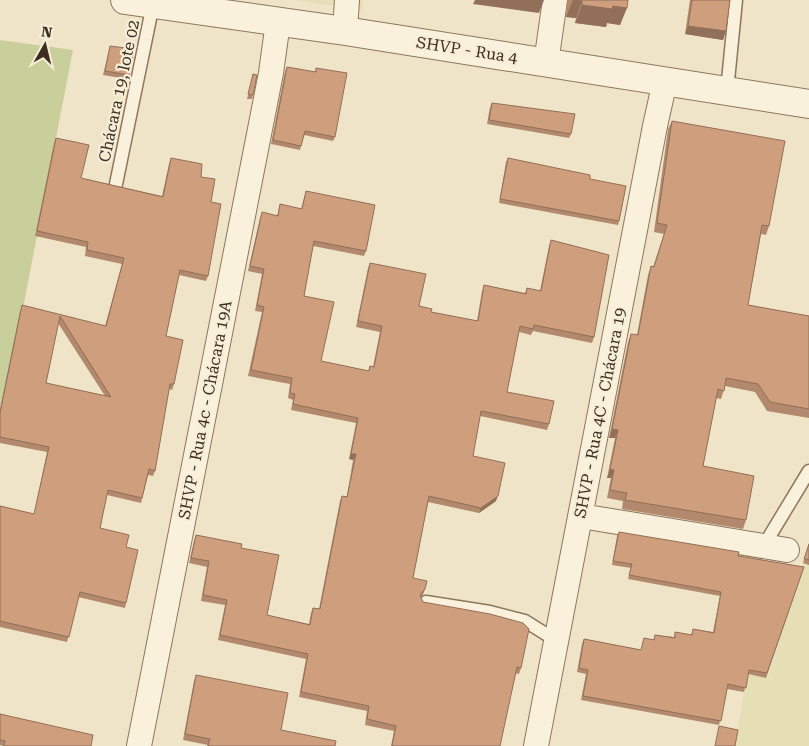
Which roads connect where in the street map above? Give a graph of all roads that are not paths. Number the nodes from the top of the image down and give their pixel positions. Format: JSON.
{"nodes":[{"id":1,"x":125,"y":0,"type":"edge"},
{"id":2,"x":347,"y":0,"type":"edge"},
{"id":3,"x":555,"y":0,"type":"edge"},
{"id":4,"x":736,"y":0,"type":"edge"},
{"id":5,"x":153,"y":4,"type":"junction"},
{"id":6,"x":278,"y":22,"type":"junction"},
{"id":7,"x":345,"y":32,"type":"junction"},
{"id":8,"x":546,"y":63,"type":"junction"},
{"id":9,"x":665,"y":81,"type":"junction"},
{"id":10,"x":727,"y":91,"type":"junction"},
{"id":11,"x":809,"y":104,"type":"edge"},
{"id":12,"x":116,"y":184,"type":"edge"},
{"id":13,"x":809,"y":471,"type":"edge"},
{"id":14,"x":581,"y":516,"type":"junction"},
{"id":15,"x":763,"y":547,"type":"junction"},
{"id":16,"x":787,"y":550,"type":"dead end"},
{"id":17,"x":426,"y":602,"type":"edge"},
{"id":18,"x":557,"y":641,"type":"junction"},
{"id":19,"x":138,"y":746,"type":"edge"},
{"id":20,"x":536,"y":746,"type":"edge"}],
"edges":[{"from":1,"to":5,"type":"street","name":"SHVP - Rua 4"},
{"from":2,"to":7,"type":"street"},
{"from":3,"to":8,"type":"street"},
{"from":4,"to":10,"type":"lane"},
{"from":5,"to":6,"type":"street","name":"SHVP - Rua 4"},
{"from":5,"to":12,"type":"lane","name":"Chácara 19, lote 02"},
{"from":6,"to":7,"type":"street","name":"SHVP - Rua 4"},
{"from":6,"to":19,"type":"street","name":"SHVP - Rua 4c - Chácara 19A"},
{"from":7,"to":8,"type":"street","name":"SHVP - Rua 4"},
{"from":8,"to":9,"type":"street","name":"SHVP - Rua 4"},
{"from":9,"to":10,"type":"street","name":"SHVP - Rua 4"},
{"from":9,"to":14,"type":"street","name":"SHVP - Rua 4C - Chácara 19"},
{"from":10,"to":11,"type":"street","name":"SHVP - Rua 4"},
{"from":13,"to":15,"type":"lane"},
{"from":14,"to":15,"type":"street"},
{"from":14,"to":18,"type":"street","name":"SHVP - Rua 4C - Chácara 19"},
{"from":15,"to":16,"type":"street"},
{"from":17,"to":18,"type":"lane"},
{"from":18,"to":20,"type":"street","name":"SHVP - Rua 4C - Chácara 19"}]}
